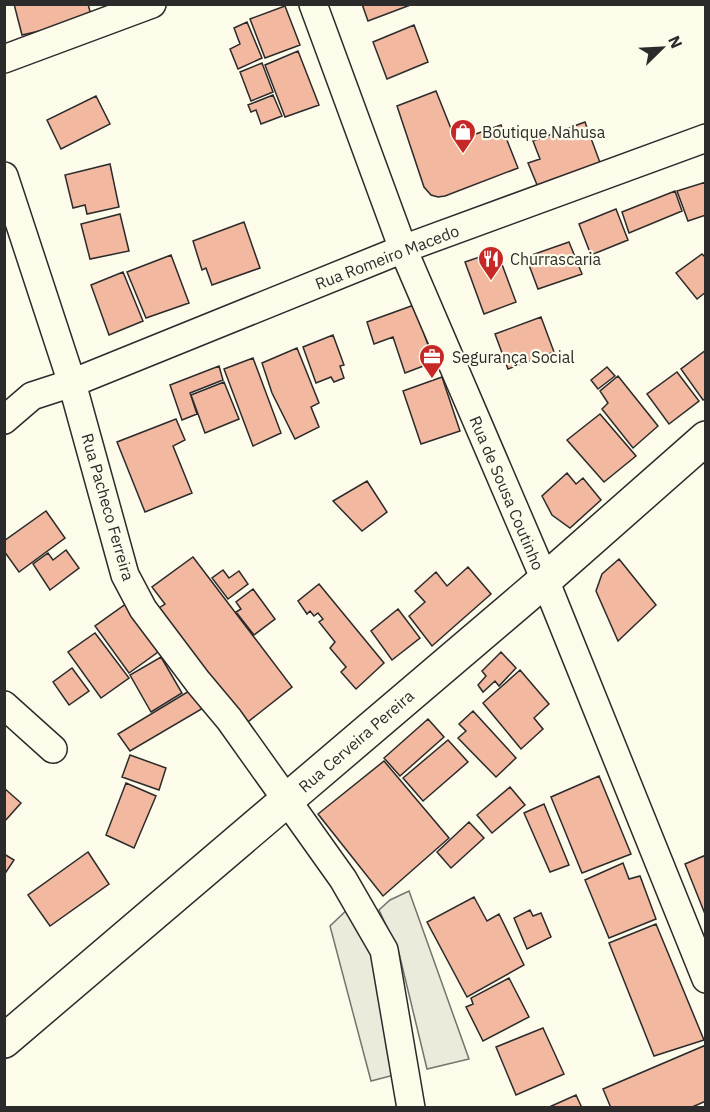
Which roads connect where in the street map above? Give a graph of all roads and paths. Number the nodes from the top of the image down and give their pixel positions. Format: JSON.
{"nodes":[{"id":1,"x":152,"y":4,"type":"edge"},
{"id":2,"x":313,"y":4,"type":"edge"},
{"id":3,"x":4,"y":59,"type":"edge"},
{"id":4,"x":705,"y":138,"type":"edge"},
{"id":5,"x":4,"y":176,"type":"edge"},
{"id":6,"x":403,"y":249,"type":"junction"},
{"id":7,"x":72,"y":383,"type":"junction"},
{"id":8,"x":4,"y":420,"type":"edge"},
{"id":9,"x":702,"y":448,"type":"edge"},
{"id":10,"x":545,"y":580,"type":"junction"},
{"id":11,"x":4,"y":705,"type":"edge"},
{"id":12,"x":52,"y":749,"type":"dead end"},
{"id":13,"x":287,"y":801,"type":"junction"},
{"id":14,"x":702,"y":962,"type":"edge"},
{"id":15,"x":4,"y":1041,"type":"edge"},
{"id":16,"x":411,"y":1107,"type":"edge"}],
"edges":[{"from":1,"to":3,"type":"street"},
{"from":2,"to":6,"type":"street","name":"Rua de Sousa Coutinho"},
{"from":4,"to":6,"type":"street","name":"Rua Romeiro Macedo"},
{"from":5,"to":7,"type":"street","name":"Rua Pacheco Ferreira"},
{"from":6,"to":7,"type":"street","name":"Rua Romeiro Macedo"},
{"from":6,"to":10,"type":"street","name":"Rua de Sousa Coutinho"},
{"from":7,"to":8,"type":"street","name":"Rua Romeiro Macedo"},
{"from":7,"to":13,"type":"street","name":"Rua Pacheco Ferreira"},
{"from":9,"to":10,"type":"main road","name":"Rua Cerveira Pereira"},
{"from":10,"to":13,"type":"main road","name":"Rua Cerveira Pereira"},
{"from":10,"to":14,"type":"street","name":"Rua de Sousa Coutinho"},
{"from":11,"to":12,"type":"street"},
{"from":13,"to":15,"type":"main road","name":"Rua Cerveira Pereira"},
{"from":13,"to":16,"type":"street","name":"Rua Pacheco Ferreira"}]}
